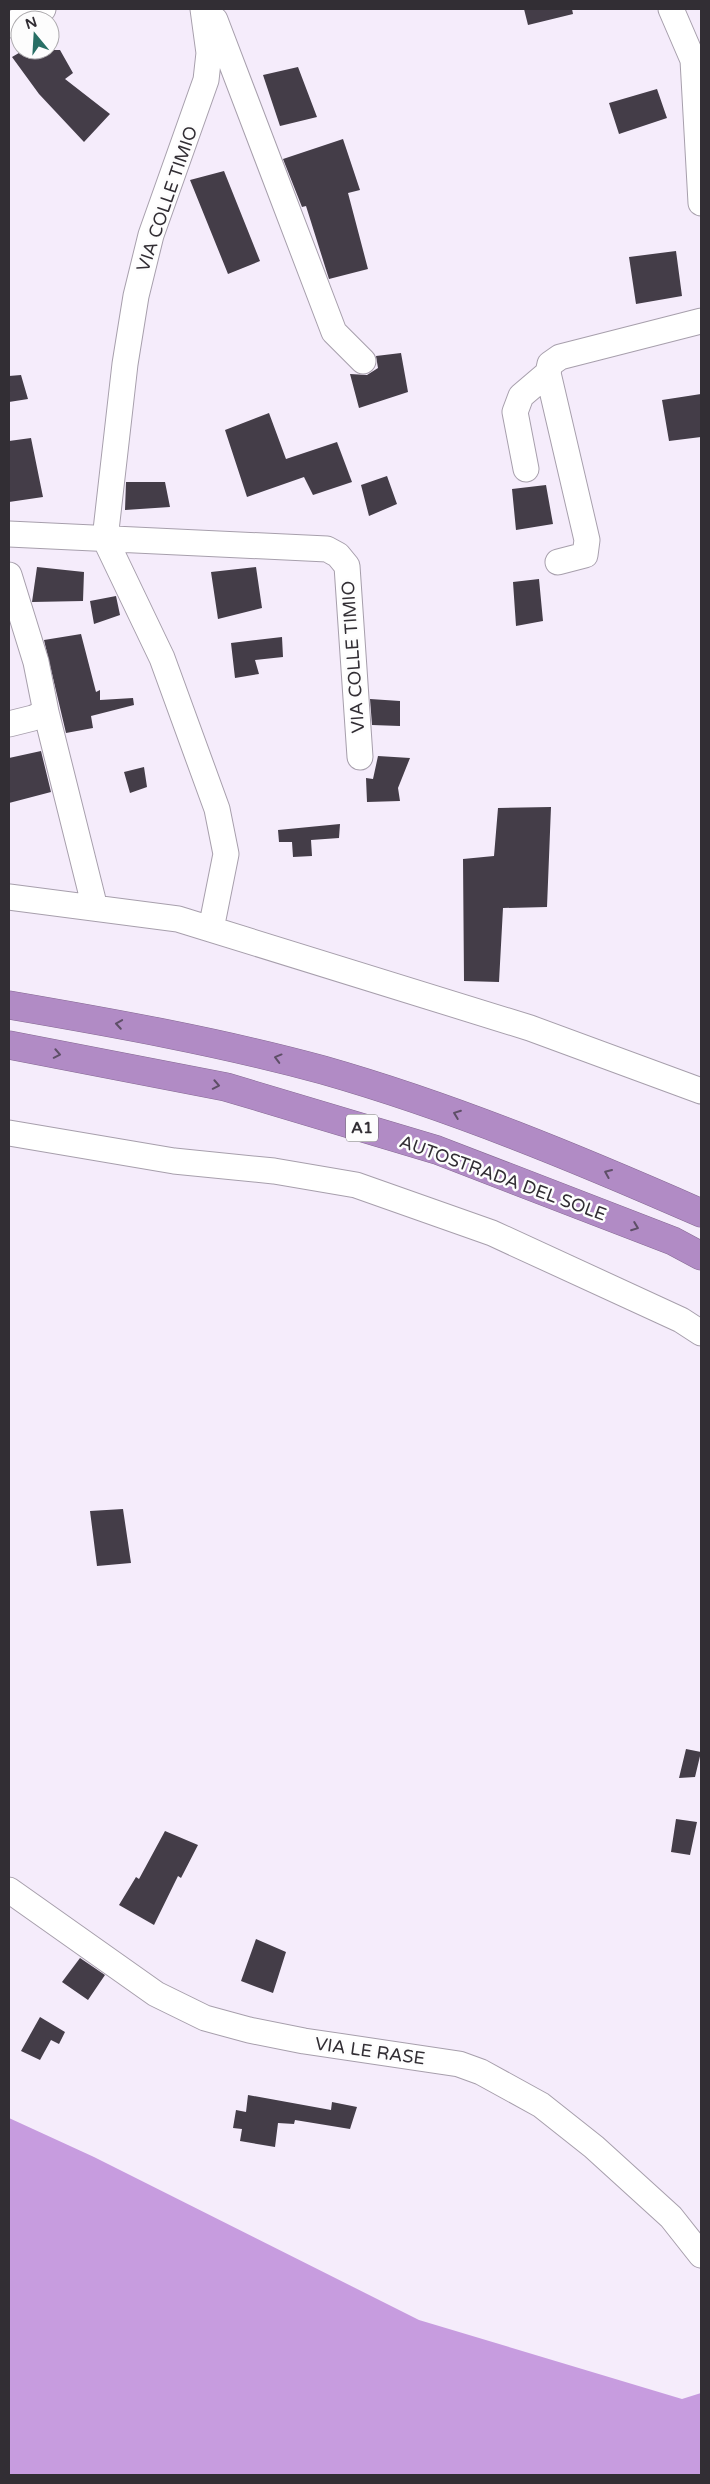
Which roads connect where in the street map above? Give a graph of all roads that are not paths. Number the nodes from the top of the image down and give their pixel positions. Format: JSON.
{"nodes":[{"id":1,"x":43,"y":9,"type":"edge"},
{"id":2,"x":205,"y":9,"type":"edge"},
{"id":3,"x":672,"y":12,"type":"edge"},
{"id":4,"x":9,"y":25,"type":"edge"},
{"id":5,"x":701,"y":37,"type":"edge"},
{"id":6,"x":701,"y":203,"type":"edge"},
{"id":7,"x":701,"y":321,"type":"edge"},
{"id":8,"x":363,"y":361,"type":"dead end"},
{"id":9,"x":548,"y":373,"type":"junction"},
{"id":10,"x":526,"y":469,"type":"dead end"},
{"id":11,"x":9,"y":534,"type":"edge"},
{"id":12,"x":105,"y":538,"type":"junction"},
{"id":13,"x":558,"y":562,"type":"dead end"},
{"id":14,"x":9,"y":575,"type":"edge"},
{"id":15,"x":46,"y":712,"type":"junction"},
{"id":16,"x":9,"y":724,"type":"edge"},
{"id":17,"x":360,"y":757,"type":"dead end"},
{"id":18,"x":9,"y":897,"type":"edge"},
{"id":19,"x":95,"y":908,"type":"junction"},
{"id":20,"x":211,"y":929,"type":"junction"},
{"id":21,"x":9,"y":1005,"type":"edge"},
{"id":22,"x":9,"y":1045,"type":"edge"},
{"id":23,"x":701,"y":1091,"type":"edge"},
{"id":24,"x":9,"y":1133,"type":"edge"},
{"id":25,"x":701,"y":1213,"type":"edge"},
{"id":26,"x":701,"y":1256,"type":"edge"},
{"id":27,"x":701,"y":1334,"type":"edge"},
{"id":28,"x":9,"y":1890,"type":"edge"},
{"id":29,"x":701,"y":2256,"type":"edge"}],
"edges":[{"from":1,"to":4,"type":"street"},
{"from":2,"to":8,"type":"street","name":"VIA COLLE TIMIO"},
{"from":2,"to":12,"type":"street","name":"VIA COLLE TIMIO"},
{"from":3,"to":5,"type":"street"},
{"from":3,"to":6,"type":"street"},
{"from":7,"to":9,"type":"street"},
{"from":9,"to":10,"type":"street"},
{"from":9,"to":13,"type":"street"},
{"from":11,"to":12,"type":"street","name":"VIA COLLE TIMIO"},
{"from":12,"to":17,"type":"street","name":"VIA COLLE TIMIO"},
{"from":12,"to":20,"type":"street"},
{"from":14,"to":15,"type":"street"},
{"from":15,"to":16,"type":"street"},
{"from":15,"to":19,"type":"street"},
{"from":18,"to":19,"type":"street"},
{"from":19,"to":20,"type":"street"},
{"from":20,"to":23,"type":"street"},
{"from":25,"to":21,"type":"highway","number":"A1","one_way":true},
{"from":22,"to":26,"type":"highway","name":"AUTOSTRADA DEL SOLE","number":"A1","one_way":true},
{"from":24,"to":27,"type":"street"},
{"from":28,"to":29,"type":"street","name":"VIA LE RASE"}]}
